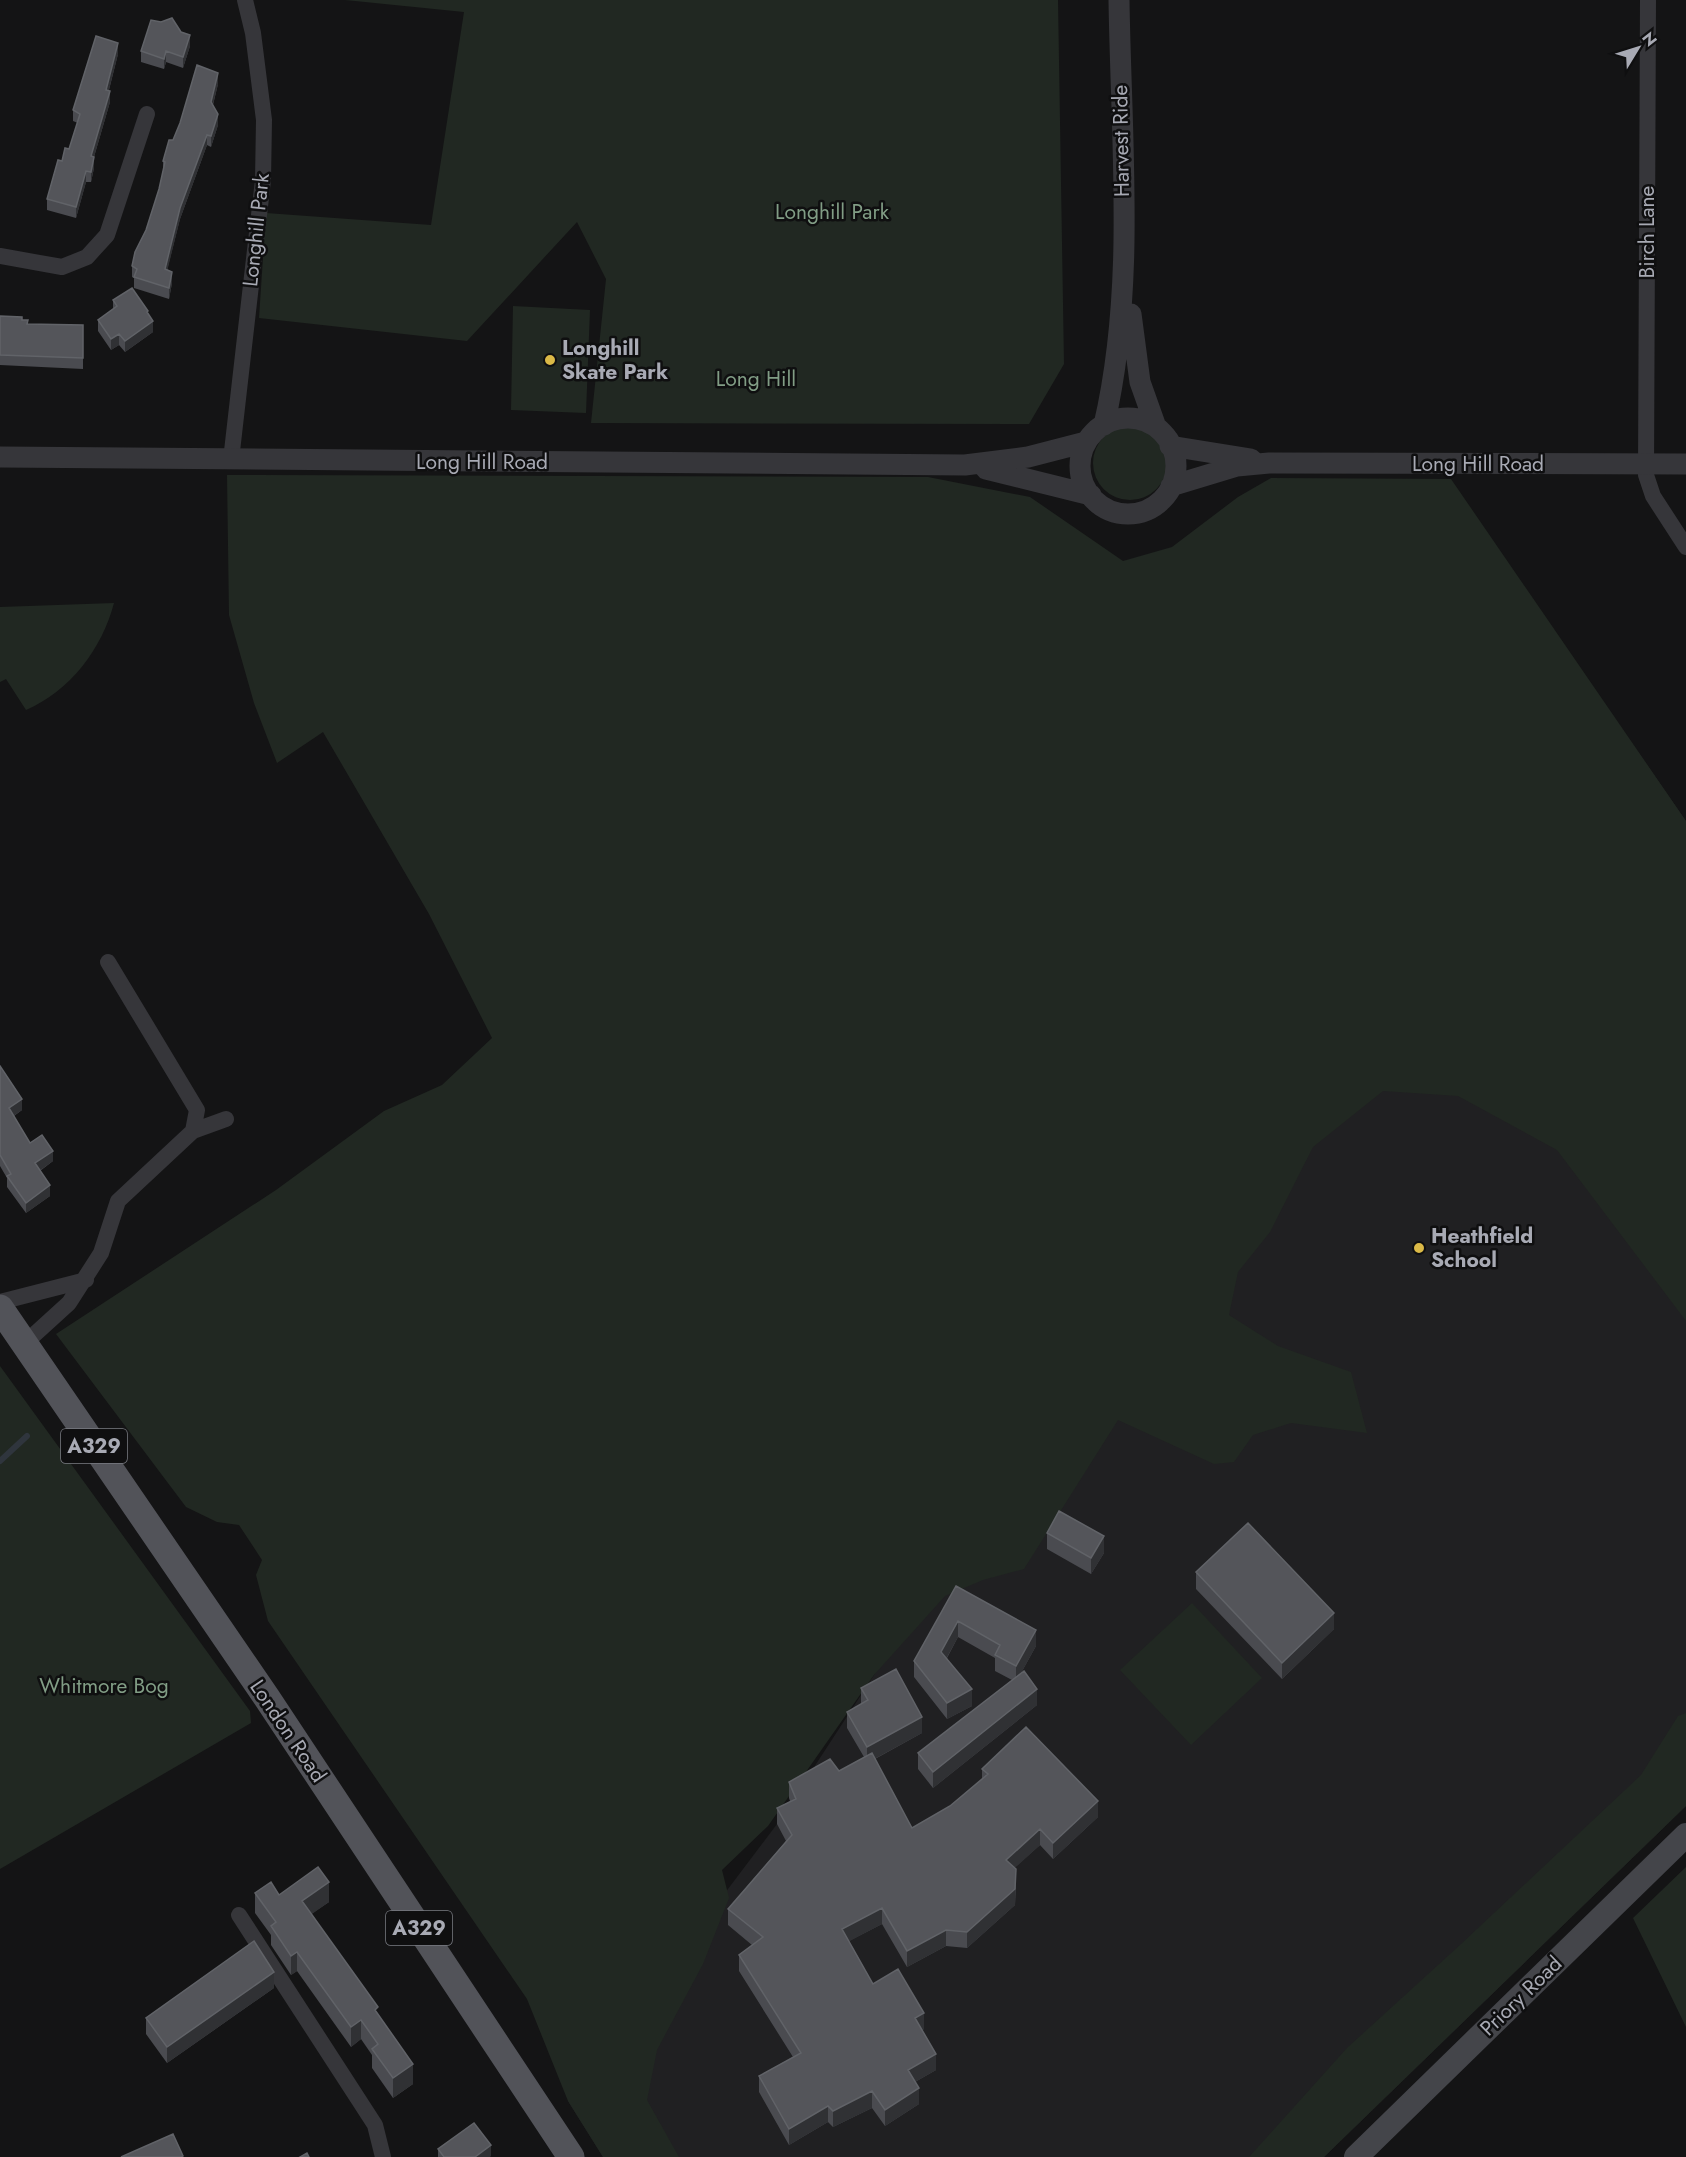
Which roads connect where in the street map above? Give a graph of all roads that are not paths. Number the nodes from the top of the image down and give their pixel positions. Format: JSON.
{"nodes":[{"id":1,"x":245,"y":0,"type":"edge"},
{"id":2,"x":1119,"y":0,"type":"edge"},
{"id":3,"x":1648,"y":0,"type":"edge"},
{"id":4,"x":147,"y":114,"type":"dead end"},
{"id":5,"x":0,"y":256,"type":"edge"},
{"id":6,"x":1124,"y":281,"type":"junction"},
{"id":7,"x":1104,"y":425,"type":"junction"},
{"id":8,"x":1156,"y":427,"type":"junction"},
{"id":9,"x":1086,"y":442,"type":"junction"},
{"id":10,"x":1170,"y":446,"type":"junction"},
{"id":11,"x":0,"y":458,"type":"edge"},
{"id":12,"x":231,"y":460,"type":"junction"},
{"id":13,"x":1269,"y":463,"type":"junction"},
{"id":14,"x":1686,"y":464,"type":"edge"},
{"id":15,"x":965,"y":465,"type":"junction"},
{"id":16,"x":1646,"y":465,"type":"junction"},
{"id":17,"x":1171,"y":486,"type":"junction"},
{"id":18,"x":1091,"y":495,"type":"junction"},
{"id":19,"x":1686,"y":547,"type":"edge"},
{"id":20,"x":108,"y":962,"type":"dead end"},
{"id":21,"x":226,"y":1119,"type":"dead end"},
{"id":22,"x":193,"y":1131,"type":"junction"},
{"id":23,"x":86,"y":1281,"type":"junction"},
{"id":24,"x":0,"y":1302,"type":"edge"},
{"id":25,"x":0,"y":1308,"type":"edge"},
{"id":26,"x":24,"y":1344,"type":"junction"},
{"id":27,"x":1686,"y":1835,"type":"edge"},
{"id":28,"x":239,"y":1915,"type":"dead end"},
{"id":29,"x":383,"y":2157,"type":"edge"},
{"id":30,"x":571,"y":2157,"type":"edge"},
{"id":31,"x":1356,"y":2157,"type":"edge"}],
"edges":[{"from":1,"to":12,"type":"street","name":"Longhill Park"},
{"from":2,"to":6,"type":"street","name":"Harvest Ride"},
{"from":3,"to":16,"type":"street","name":"Birch Lane"},
{"from":4,"to":5,"type":"street"},
{"from":6,"to":7,"type":"street","name":"Harvest Ride"},
{"from":6,"to":8,"type":"street","name":"Harvest Ride"},
{"from":7,"to":8,"type":"street"},
{"from":7,"to":9,"type":"street"},
{"from":8,"to":10,"type":"street"},
{"from":9,"to":15,"type":"street","name":"Long Hill Road"},
{"from":9,"to":18,"type":"street"},
{"from":10,"to":13,"type":"street","name":"Long Hill Road"},
{"from":10,"to":17,"type":"street"},
{"from":11,"to":12,"type":"street","name":"Long Hill Road"},
{"from":12,"to":15,"type":"street","name":"Long Hill Road"},
{"from":13,"to":16,"type":"street","name":"Long Hill Road"},
{"from":13,"to":17,"type":"street","name":"Long Hill Road"},
{"from":14,"to":16,"type":"street","name":"Long Hill Road"},
{"from":15,"to":18,"type":"street","name":"Long Hill Road"},
{"from":16,"to":19,"type":"street","name":"Birch Lane"},
{"from":17,"to":18,"type":"street"},
{"from":20,"to":22,"type":"street"},
{"from":21,"to":22,"type":"street"},
{"from":22,"to":23,"type":"street"},
{"from":23,"to":24,"type":"street"},
{"from":23,"to":26,"type":"street"},
{"from":25,"to":26,"type":"main road","name":"London Road","number":"A329"},
{"from":26,"to":30,"type":"main road","name":"London Road","number":"A329"},
{"from":27,"to":31,"type":"main road","name":"Priory Road"},
{"from":28,"to":29,"type":"street"}]}
